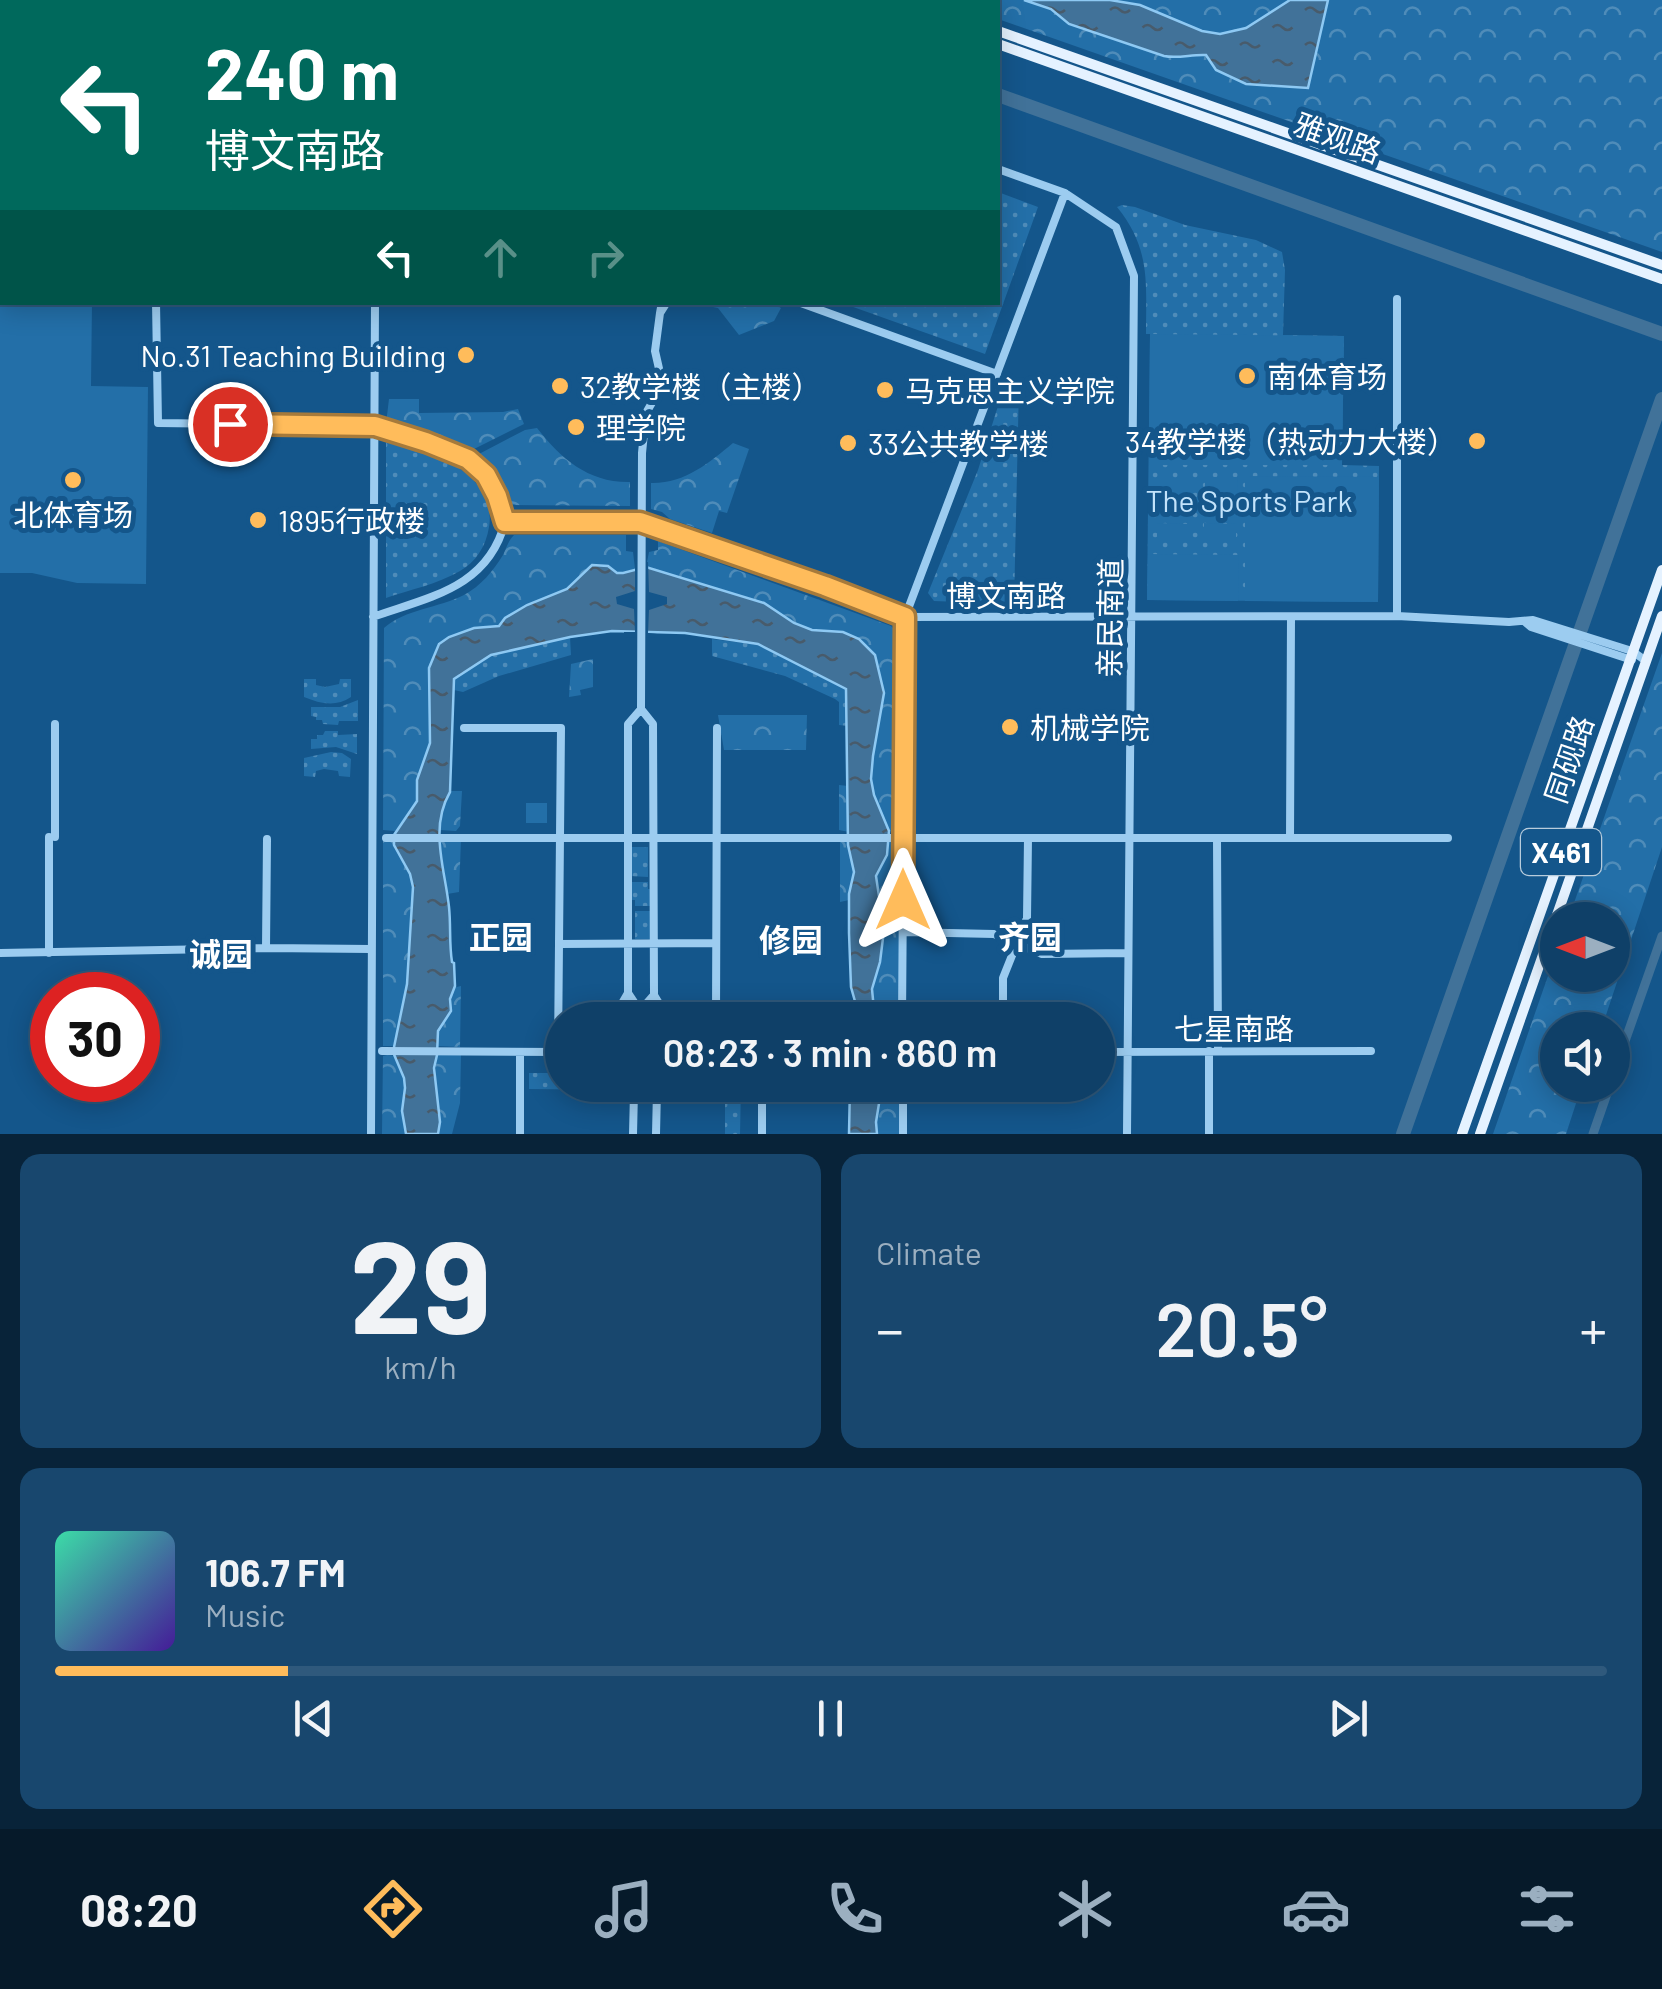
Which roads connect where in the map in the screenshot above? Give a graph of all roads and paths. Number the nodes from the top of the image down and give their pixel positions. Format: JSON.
{"nodes":[{"id":1,"x":1000,"y":31,"type":"edge"},
{"id":2,"x":1000,"y":45,"type":"edge"},
{"id":3,"x":1000,"y":171,"type":"edge"},
{"id":4,"x":1066,"y":193,"type":"junction"},
{"id":5,"x":1662,"y":265,"type":"edge"},
{"id":6,"x":1662,"y":279,"type":"edge"},
{"id":7,"x":1397,"y":298,"type":"dead end"},
{"id":8,"x":156,"y":305,"type":"edge"},
{"id":9,"x":374,"y":305,"type":"edge"},
{"id":10,"x":663,"y":305,"type":"edge"},
{"id":11,"x":806,"y":305,"type":"edge"},
{"id":12,"x":997,"y":374,"type":"junction"},
{"id":13,"x":375,"y":426,"type":"junction"},
{"id":14,"x":505,"y":522,"type":"junction"},
{"id":15,"x":640,"y":522,"type":"junction"},
{"id":16,"x":1662,"y":570,"type":"edge"},
{"id":17,"x":1397,"y":616,"type":"junction"},
{"id":18,"x":1662,"y":616,"type":"edge"},
{"id":19,"x":373,"y":617,"type":"junction"},
{"id":20,"x":905,"y":617,"type":"junction"},
{"id":21,"x":1291,"y":617,"type":"junction"},
{"id":22,"x":1132,"y":618,"type":"junction"},
{"id":23,"x":1630,"y":656,"type":"junction"},
{"id":24,"x":1646,"y":661,"type":"junction"},
{"id":25,"x":641,"y":709,"type":"junction"},
{"id":26,"x":54,"y":724,"type":"dead end"},
{"id":27,"x":464,"y":728,"type":"dead end"},
{"id":28,"x":717,"y":728,"type":"dead end"},
{"id":29,"x":717,"y":837,"type":"junction"},
{"id":30,"x":904,"y":837,"type":"junction"},
{"id":31,"x":386,"y":838,"type":"dead end"},
{"id":32,"x":560,"y":838,"type":"junction"},
{"id":33,"x":628,"y":838,"type":"junction"},
{"id":34,"x":653,"y":838,"type":"junction"},
{"id":35,"x":1028,"y":838,"type":"junction"},
{"id":36,"x":1129,"y":838,"type":"junction"},
{"id":37,"x":1218,"y":838,"type":"junction"},
{"id":38,"x":1290,"y":838,"type":"junction"},
{"id":39,"x":1448,"y":838,"type":"dead end"},
{"id":40,"x":267,"y":839,"type":"dead end"},
{"id":41,"x":903,"y":932,"type":"junction"},
{"id":42,"x":654,"y":943,"type":"junction"},
{"id":43,"x":716,"y":943,"type":"junction"},
{"id":44,"x":559,"y":944,"type":"junction"},
{"id":45,"x":628,"y":944,"type":"junction"},
{"id":46,"x":1017,"y":944,"type":"junction"},
{"id":47,"x":266,"y":948,"type":"junction"},
{"id":48,"x":371,"y":949,"type":"junction"},
{"id":49,"x":0,"y":953,"type":"edge"},
{"id":50,"x":49,"y":953,"type":"junction"},
{"id":51,"x":1128,"y":953,"type":"junction"},
{"id":52,"x":628,"y":993,"type":"junction"},
{"id":53,"x":654,"y":995,"type":"junction"},
{"id":54,"x":560,"y":1002,"type":"edge"},
{"id":55,"x":623,"y":1002,"type":"edge"},
{"id":56,"x":633,"y":1002,"type":"edge"},
{"id":57,"x":649,"y":1002,"type":"edge"},
{"id":58,"x":658,"y":1002,"type":"edge"},
{"id":59,"x":716,"y":1002,"type":"edge"},
{"id":60,"x":902,"y":1002,"type":"edge"},
{"id":61,"x":1003,"y":1002,"type":"edge"},
{"id":62,"x":382,"y":1051,"type":"dead end"},
{"id":63,"x":1115,"y":1051,"type":"edge"},
{"id":64,"x":1127,"y":1051,"type":"junction"},
{"id":65,"x":1214,"y":1051,"type":"junction"},
{"id":66,"x":1372,"y":1051,"type":"dead end"},
{"id":67,"x":520,"y":1052,"type":"junction"},
{"id":68,"x":545,"y":1052,"type":"edge"},
{"id":69,"x":634,"y":1102,"type":"edge"},
{"id":70,"x":657,"y":1102,"type":"edge"},
{"id":71,"x":762,"y":1102,"type":"edge"},
{"id":72,"x":902,"y":1102,"type":"edge"},
{"id":73,"x":371,"y":1134,"type":"edge"},
{"id":74,"x":520,"y":1134,"type":"edge"},
{"id":75,"x":633,"y":1134,"type":"edge"},
{"id":76,"x":656,"y":1134,"type":"edge"},
{"id":77,"x":762,"y":1134,"type":"edge"},
{"id":78,"x":903,"y":1134,"type":"edge"},
{"id":79,"x":1127,"y":1134,"type":"edge"},
{"id":80,"x":1209,"y":1134,"type":"edge"},
{"id":81,"x":1462,"y":1134,"type":"edge"},
{"id":82,"x":1480,"y":1134,"type":"edge"}],
"edges":[{"from":1,"to":5,"type":"main road","name":"雅观路"},
{"from":2,"to":6,"type":"main road","name":"雅观路"},
{"from":3,"to":4,"type":"street","name":"亲民南道"},
{"from":4,"to":12,"type":"street"},
{"from":4,"to":22,"type":"street","name":"亲民南道"},
{"from":7,"to":17,"type":"street"},
{"from":8,"to":13,"type":"street"},
{"from":9,"to":13,"type":"street"},
{"from":10,"to":15,"type":"street"},
{"from":11,"to":12,"type":"street"},
{"from":12,"to":20,"type":"street"},
{"from":13,"to":14,"type":"street"},
{"from":13,"to":19,"type":"street"},
{"from":14,"to":15,"type":"street","name":"博文南路"},
{"from":14,"to":19,"type":"street"},
{"from":15,"to":20,"type":"street","name":"博文南路"},
{"from":15,"to":25,"type":"street"},
{"from":16,"to":23,"type":"main road","name":"同砚路","number":"X461"},
{"from":17,"to":21,"type":"street","name":"博文南路"},
{"from":17,"to":23,"type":"street","name":"博文南路"},
{"from":18,"to":24,"type":"main road","name":"同砚路","number":"X461"},
{"from":19,"to":48,"type":"street"},
{"from":20,"to":22,"type":"street","name":"博文南路"},
{"from":20,"to":30,"type":"street"},
{"from":21,"to":22,"type":"street","name":"博文南路"},
{"from":21,"to":38,"type":"street"},
{"from":22,"to":36,"type":"street","name":"亲民南道"},
{"from":23,"to":24,"type":"street","name":"博文南路"},
{"from":23,"to":81,"type":"main road","name":"同砚路","number":"X461"},
{"from":24,"to":82,"type":"main road","name":"同砚路","number":"X461"},
{"from":25,"to":33,"type":"street"},
{"from":25,"to":34,"type":"street"},
{"from":26,"to":50,"type":"street"},
{"from":27,"to":32,"type":"street"},
{"from":28,"to":29,"type":"street"},
{"from":29,"to":30,"type":"street"},
{"from":29,"to":34,"type":"street"},
{"from":29,"to":43,"type":"street"},
{"from":30,"to":35,"type":"street"},
{"from":30,"to":41,"type":"street"},
{"from":31,"to":32,"type":"street"},
{"from":32,"to":33,"type":"street"},
{"from":32,"to":44,"type":"street"},
{"from":33,"to":34,"type":"street"},
{"from":33,"to":45,"type":"street"},
{"from":34,"to":42,"type":"street"},
{"from":35,"to":36,"type":"street"},
{"from":35,"to":46,"type":"street"},
{"from":36,"to":37,"type":"street"},
{"from":36,"to":51,"type":"street","name":"亲民南道"},
{"from":37,"to":38,"type":"street"},
{"from":37,"to":65,"type":"street"},
{"from":38,"to":39,"type":"street"},
{"from":40,"to":47,"type":"street"},
{"from":41,"to":46,"type":"street"},
{"from":41,"to":60,"type":"street"},
{"from":42,"to":43,"type":"street"},
{"from":42,"to":45,"type":"street"},
{"from":42,"to":53,"type":"street"},
{"from":43,"to":59,"type":"street"},
{"from":44,"to":45,"type":"street"},
{"from":44,"to":54,"type":"street"},
{"from":45,"to":52,"type":"street"},
{"from":46,"to":51,"type":"street"},
{"from":46,"to":61,"type":"street"},
{"from":47,"to":48,"type":"street"},
{"from":47,"to":50,"type":"street"},
{"from":48,"to":73,"type":"street"},
{"from":49,"to":50,"type":"street"},
{"from":51,"to":64,"type":"street","name":"亲民南道"},
{"from":52,"to":55,"type":"street"},
{"from":52,"to":56,"type":"street"},
{"from":53,"to":57,"type":"street"},
{"from":53,"to":58,"type":"street"},
{"from":62,"to":67,"type":"street"},
{"from":63,"to":64,"type":"street","name":"七星南路"},
{"from":64,"to":65,"type":"street","name":"七星南路"},
{"from":64,"to":79,"type":"street","name":"亲民南道"},
{"from":65,"to":66,"type":"street","name":"七星南路"},
{"from":65,"to":80,"type":"street"},
{"from":67,"to":68,"type":"street"},
{"from":67,"to":74,"type":"street"},
{"from":69,"to":75,"type":"street"},
{"from":70,"to":76,"type":"street"},
{"from":71,"to":77,"type":"street"},
{"from":72,"to":78,"type":"street"}]}
